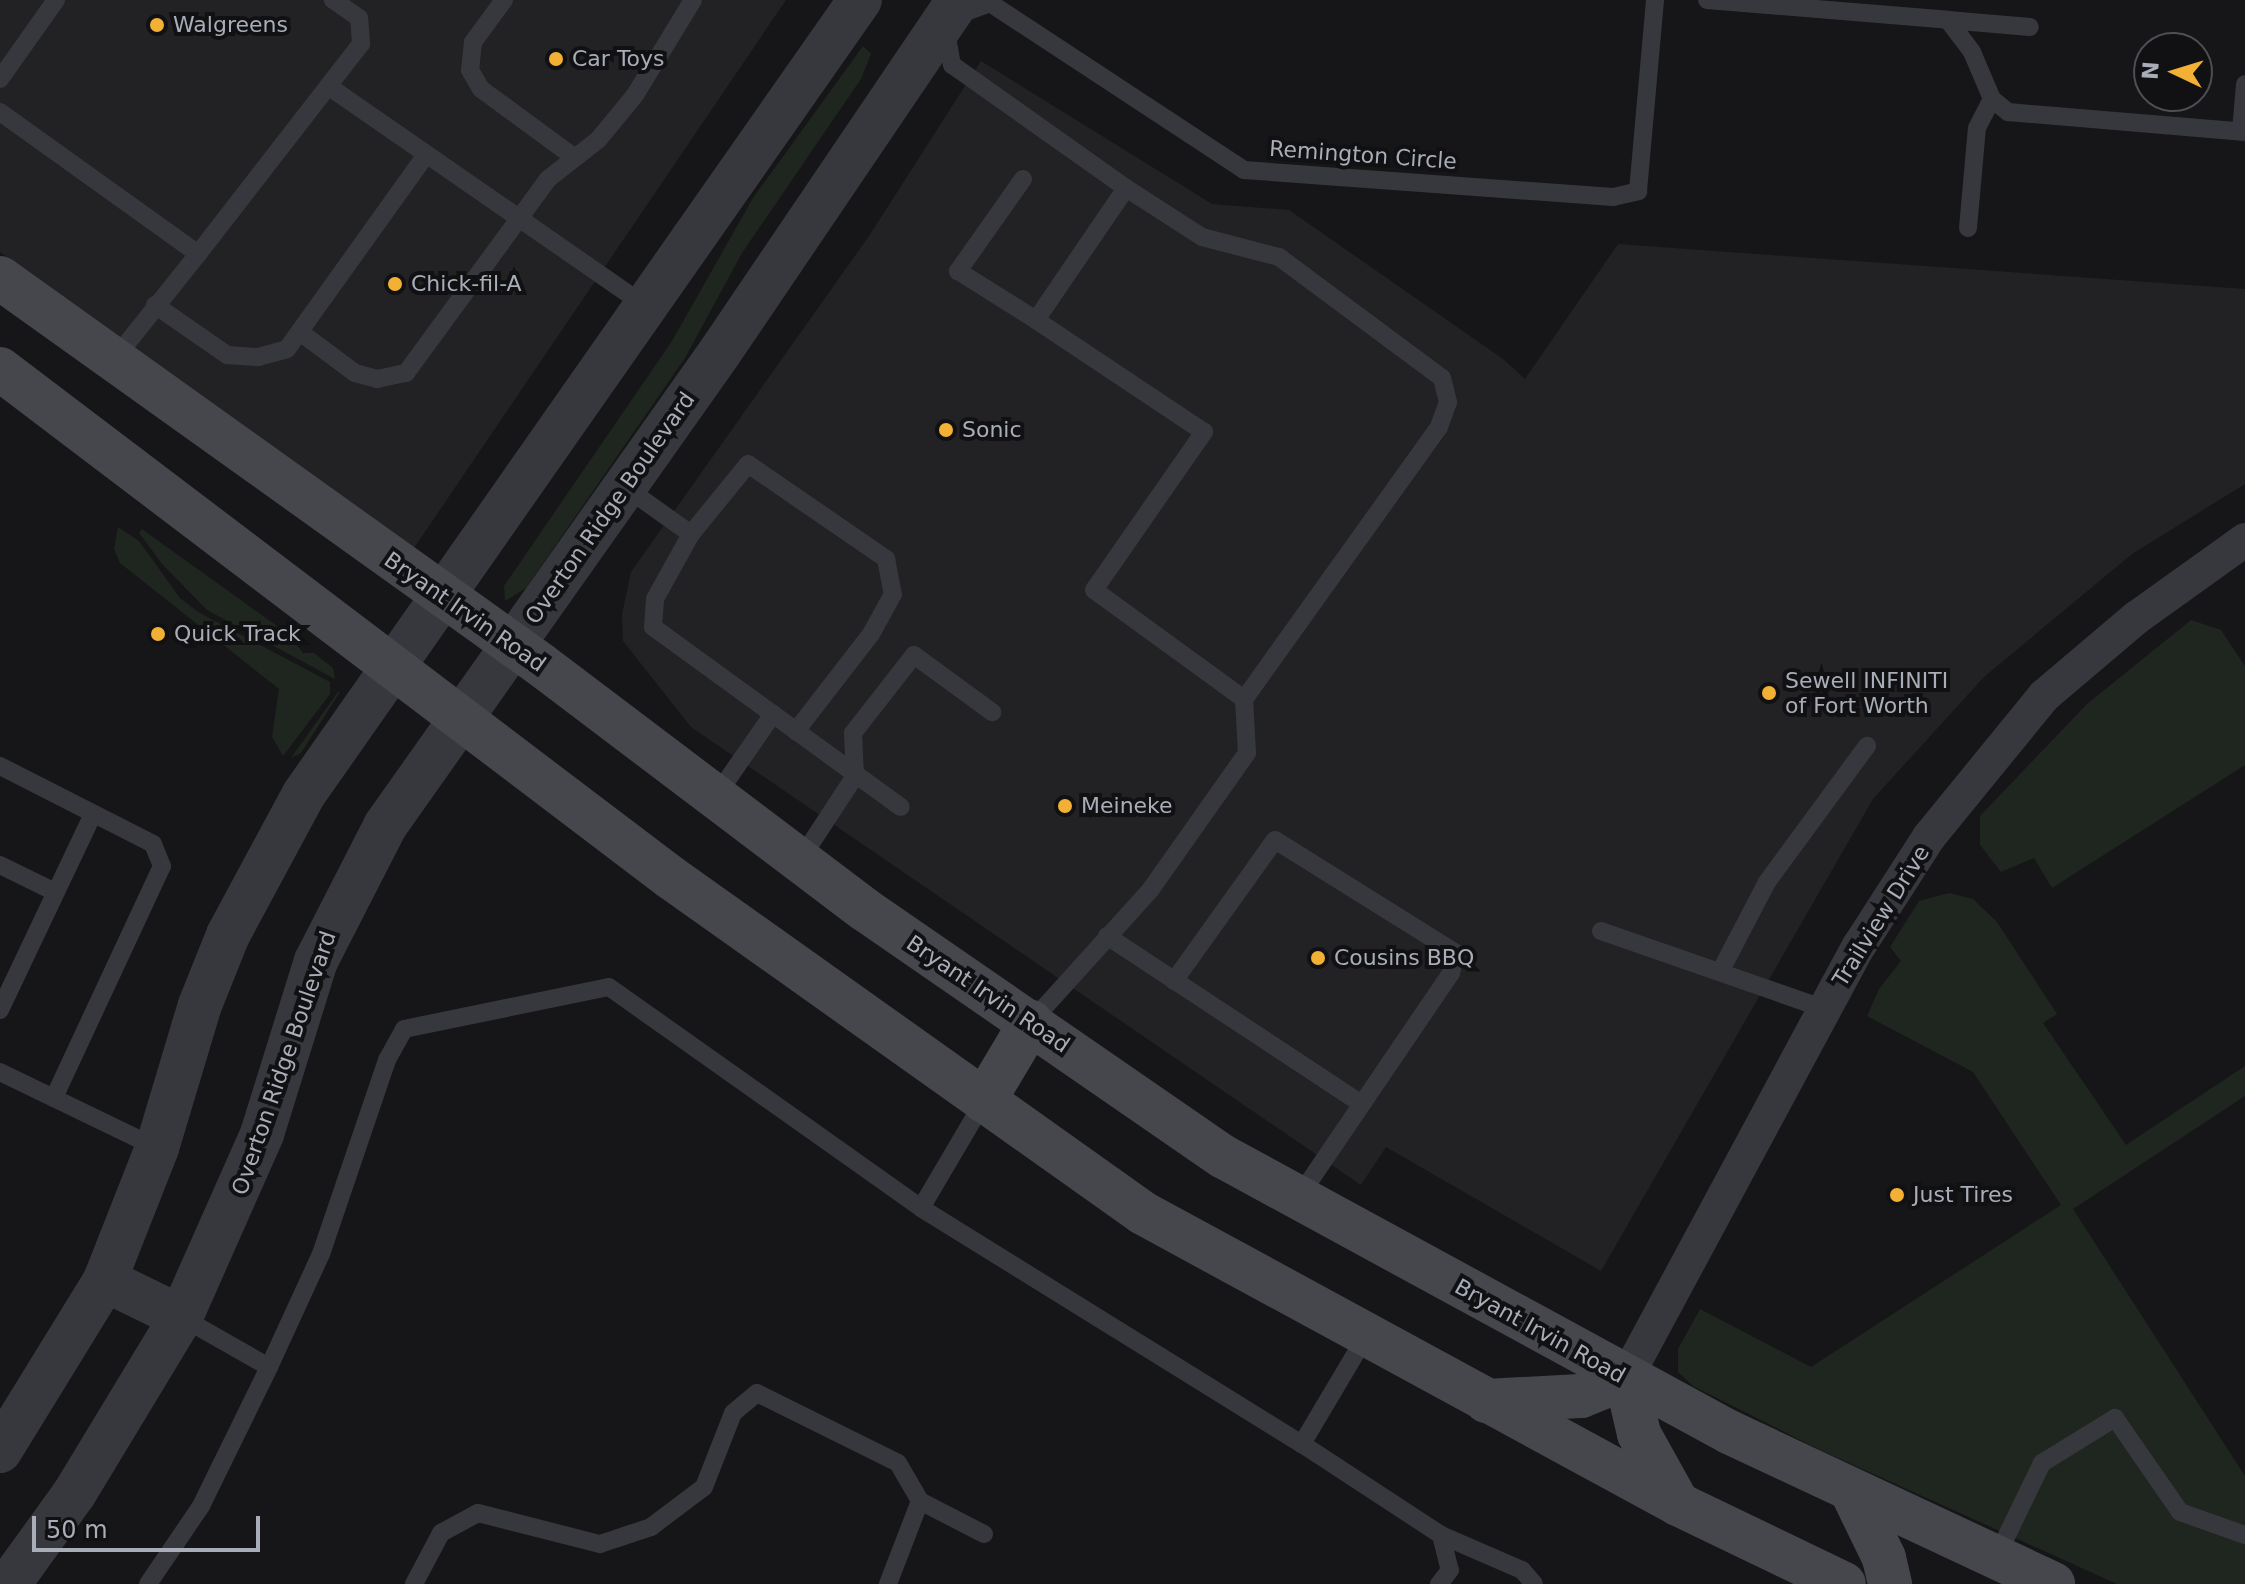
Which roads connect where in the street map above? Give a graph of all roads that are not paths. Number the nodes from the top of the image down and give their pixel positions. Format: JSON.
{"nodes":[{"id":1,"x":56,"y":0,"type":"edge"},
{"id":2,"x":333,"y":0,"type":"edge"},
{"id":3,"x":504,"y":0,"type":"edge"},
{"id":4,"x":693,"y":0,"type":"edge"},
{"id":5,"x":860,"y":0,"type":"edge"},
{"id":6,"x":1655,"y":0,"type":"edge"},
{"id":7,"x":1707,"y":0,"type":"edge"},
{"id":8,"x":938,"y":7,"type":"edge"},
{"id":9,"x":1948,"y":20,"type":"junction"},
{"id":10,"x":2030,"y":27,"type":"dead end"},
{"id":11,"x":0,"y":79,"type":"edge"},
{"id":12,"x":2245,"y":84,"type":"edge"},
{"id":13,"x":331,"y":88,"type":"junction"},
{"id":14,"x":1992,"y":99,"type":"junction"},
{"id":15,"x":0,"y":112,"type":"edge"},
{"id":16,"x":2243,"y":132,"type":"edge"},
{"id":17,"x":425,"y":156,"type":"junction"},
{"id":18,"x":574,"y":157,"type":"junction"},
{"id":19,"x":1023,"y":179,"type":"dead end"},
{"id":20,"x":1126,"y":188,"type":"junction"},
{"id":21,"x":520,"y":221,"type":"junction"},
{"id":22,"x":1968,"y":228,"type":"dead end"},
{"id":23,"x":198,"y":254,"type":"junction"},
{"id":24,"x":0,"y":278,"type":"edge"},
{"id":25,"x":155,"y":305,"type":"junction"},
{"id":26,"x":646,"y":306,"type":"junction"},
{"id":27,"x":1036,"y":320,"type":"junction"},
{"id":28,"x":300,"y":332,"type":"junction"},
{"id":29,"x":113,"y":361,"type":"junction"},
{"id":30,"x":0,"y":369,"type":"edge"},
{"id":31,"x":625,"y":487,"type":"junction"},
{"id":32,"x":691,"y":534,"type":"junction"},
{"id":33,"x":2245,"y":540,"type":"edge"},
{"id":34,"x":445,"y":598,"type":"junction"},
{"id":35,"x":514,"y":645,"type":"junction"},
{"id":36,"x":397,"y":668,"type":"junction"},
{"id":37,"x":1244,"y":699,"type":"junction"},
{"id":38,"x":992,"y":712,"type":"dead end"},
{"id":39,"x":773,"y":714,"type":"junction"},
{"id":40,"x":462,"y":717,"type":"junction"},
{"id":41,"x":796,"y":731,"type":"junction"},
{"id":42,"x":1867,"y":746,"type":"dead end"},
{"id":43,"x":0,"y":766,"type":"edge"},
{"id":44,"x":855,"y":776,"type":"junction"},
{"id":45,"x":716,"y":796,"type":"junction"},
{"id":46,"x":901,"y":807,"type":"dead end"},
{"id":47,"x":93,"y":814,"type":"junction"},
{"id":48,"x":800,"y":860,"type":"junction"},
{"id":49,"x":0,"y":865,"type":"edge"},
{"id":50,"x":55,"y":892,"type":"junction"},
{"id":51,"x":1601,"y":931,"type":"dead end"},
{"id":52,"x":1107,"y":936,"type":"junction"},
{"id":53,"x":1720,"y":972,"type":"junction"},
{"id":54,"x":1174,"y":981,"type":"junction"},
{"id":55,"x":1825,"y":1009,"type":"junction"},
{"id":56,"x":0,"y":1010,"type":"edge"},
{"id":57,"x":1031,"y":1022,"type":"junction"},
{"id":58,"x":0,"y":1072,"type":"edge"},
{"id":59,"x":54,"y":1098,"type":"junction"},
{"id":60,"x":984,"y":1101,"type":"junction"},
{"id":61,"x":1362,"y":1104,"type":"junction"},
{"id":62,"x":157,"y":1148,"type":"junction"},
{"id":63,"x":1299,"y":1197,"type":"junction"},
{"id":64,"x":921,"y":1208,"type":"junction"},
{"id":65,"x":105,"y":1280,"type":"junction"},
{"id":66,"x":181,"y":1317,"type":"junction"},
{"id":67,"x":1366,"y":1336,"type":"junction"},
{"id":68,"x":269,"y":1367,"type":"junction"},
{"id":69,"x":1626,"y":1378,"type":"junction"},
{"id":70,"x":1484,"y":1401,"type":"junction"},
{"id":71,"x":1302,"y":1444,"type":"junction"},
{"id":72,"x":0,"y":1451,"type":"edge"},
{"id":73,"x":1852,"y":1492,"type":"junction"},
{"id":74,"x":920,"y":1501,"type":"junction"},
{"id":75,"x":1678,"y":1504,"type":"junction"},
{"id":76,"x":984,"y":1534,"type":"dead end"},
{"id":77,"x":1441,"y":1535,"type":"junction"},
{"id":78,"x":2245,"y":1535,"type":"edge"},
{"id":79,"x":2017,"y":1575,"type":"edge"},
{"id":80,"x":9,"y":1584,"type":"edge"},
{"id":81,"x":148,"y":1584,"type":"edge"},
{"id":82,"x":414,"y":1584,"type":"edge"},
{"id":83,"x":888,"y":1584,"type":"edge"},
{"id":84,"x":1439,"y":1584,"type":"edge"},
{"id":85,"x":1534,"y":1584,"type":"edge"},
{"id":86,"x":1844,"y":1584,"type":"edge"},
{"id":87,"x":1890,"y":1584,"type":"edge"}],
"edges":[{"from":1,"to":11,"type":"lane"},
{"from":2,"to":13,"type":"lane"},
{"from":3,"to":18,"type":"lane"},
{"from":4,"to":18,"type":"lane"},
{"from":5,"to":26,"type":"street"},
{"from":6,"to":8,"type":"lane","name":"Remington Circle"},
{"from":7,"to":9,"type":"lane"},
{"from":8,"to":20,"type":"lane"},
{"from":8,"to":31,"type":"street","name":"Overton Ridge Boulevard"},
{"from":9,"to":10,"type":"lane"},
{"from":9,"to":14,"type":"lane"},
{"from":12,"to":16,"type":"lane"},
{"from":13,"to":17,"type":"lane"},
{"from":13,"to":23,"type":"lane"},
{"from":14,"to":16,"type":"lane"},
{"from":14,"to":22,"type":"lane"},
{"from":15,"to":23,"type":"lane"},
{"from":17,"to":21,"type":"lane"},
{"from":17,"to":28,"type":"lane"},
{"from":18,"to":21,"type":"lane"},
{"from":19,"to":27,"type":"lane"},
{"from":20,"to":27,"type":"lane"},
{"from":20,"to":37,"type":"lane"},
{"from":21,"to":26,"type":"lane"},
{"from":21,"to":28,"type":"lane"},
{"from":23,"to":25,"type":"lane"},
{"from":24,"to":29,"type":"main road","name":"Bryant Irvin Road"},
{"from":25,"to":28,"type":"lane"},
{"from":25,"to":29,"type":"lane"},
{"from":26,"to":34,"type":"street"},
{"from":27,"to":37,"type":"lane"},
{"from":29,"to":34,"type":"main road","name":"Bryant Irvin Road"},
{"from":30,"to":36,"type":"main road"},
{"from":31,"to":32,"type":"lane"},
{"from":31,"to":35,"type":"street","name":"Overton Ridge Boulevard"},
{"from":32,"to":39,"type":"lane"},
{"from":32,"to":41,"type":"lane"},
{"from":33,"to":55,"type":"street","name":"Trailview Drive"},
{"from":34,"to":35,"type":"main road","name":"Bryant Irvin Road"},
{"from":34,"to":36,"type":"street"},
{"from":35,"to":40,"type":"street","name":"Overton Ridge Boulevard"},
{"from":35,"to":45,"type":"main road","name":"Bryant Irvin Road"},
{"from":36,"to":40,"type":"main road"},
{"from":36,"to":62,"type":"street"},
{"from":37,"to":52,"type":"lane"},
{"from":38,"to":44,"type":"lane"},
{"from":39,"to":41,"type":"lane"},
{"from":39,"to":45,"type":"lane"},
{"from":40,"to":60,"type":"main road"},
{"from":40,"to":66,"type":"street","name":"Overton Ridge Boulevard"},
{"from":41,"to":44,"type":"lane"},
{"from":42,"to":53,"type":"lane"},
{"from":43,"to":47,"type":"lane"},
{"from":44,"to":46,"type":"lane"},
{"from":44,"to":48,"type":"lane"},
{"from":45,"to":48,"type":"main road","name":"Bryant Irvin Road"},
{"from":47,"to":50,"type":"lane"},
{"from":47,"to":59,"type":"lane"},
{"from":48,"to":57,"type":"main road","name":"Bryant Irvin Road"},
{"from":49,"to":50,"type":"lane"},
{"from":50,"to":56,"type":"lane"},
{"from":51,"to":53,"type":"lane"},
{"from":52,"to":54,"type":"lane"},
{"from":52,"to":57,"type":"lane"},
{"from":53,"to":55,"type":"lane"},
{"from":54,"to":61,"type":"lane"},
{"from":54,"to":61,"type":"lane"},
{"from":55,"to":69,"type":"street","name":"Trailview Drive"},
{"from":57,"to":60,"type":"main road"},
{"from":57,"to":63,"type":"main road","name":"Bryant Irvin Road"},
{"from":58,"to":59,"type":"lane"},
{"from":59,"to":62,"type":"lane"},
{"from":60,"to":64,"type":"lane"},
{"from":60,"to":67,"type":"main road"},
{"from":61,"to":63,"type":"lane"},
{"from":62,"to":65,"type":"street"},
{"from":63,"to":69,"type":"main road","name":"Bryant Irvin Road"},
{"from":64,"to":68,"type":"lane"},
{"from":64,"to":71,"type":"lane"},
{"from":65,"to":66,"type":"street"},
{"from":65,"to":72,"type":"street"},
{"from":66,"to":68,"type":"lane"},
{"from":66,"to":80,"type":"street","name":"Overton Ridge Boulevard"},
{"from":67,"to":70,"type":"main road"},
{"from":67,"to":71,"type":"lane"},
{"from":68,"to":81,"type":"lane"},
{"from":69,"to":70,"type":"main road"},
{"from":69,"to":73,"type":"main road","name":"Bryant Irvin Road"},
{"from":69,"to":75,"type":"main road"},
{"from":70,"to":75,"type":"main road"},
{"from":71,"to":77,"type":"lane"},
{"from":73,"to":79,"type":"main road","name":"Bryant Irvin Road"},
{"from":73,"to":87,"type":"main road"},
{"from":74,"to":76,"type":"lane"},
{"from":74,"to":82,"type":"lane"},
{"from":74,"to":83,"type":"lane"},
{"from":75,"to":86,"type":"main road"},
{"from":77,"to":84,"type":"lane"},
{"from":77,"to":85,"type":"lane"},
{"from":78,"to":79,"type":"lane"}]}
